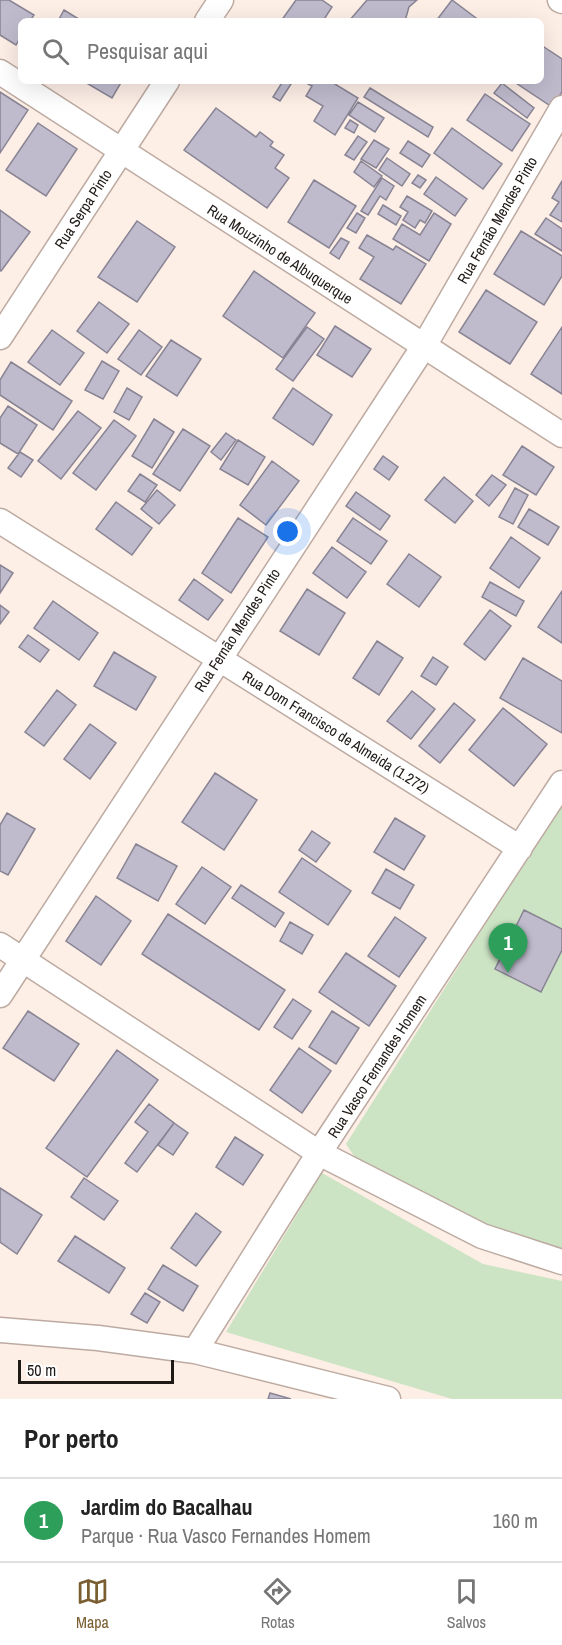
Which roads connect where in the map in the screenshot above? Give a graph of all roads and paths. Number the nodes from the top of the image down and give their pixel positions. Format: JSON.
{"nodes":[{"id":1,"x":221,"y":0,"type":"edge"},
{"id":2,"x":209,"y":18,"type":"edge"},
{"id":3,"x":0,"y":72,"type":"edge"},
{"id":4,"x":18,"y":84,"type":"edge"},
{"id":5,"x":19,"y":84,"type":"edge"},
{"id":6,"x":165,"y":84,"type":"edge"},
{"id":7,"x":562,"y":108,"type":"edge"},
{"id":8,"x":122,"y":150,"type":"junction"},
{"id":9,"x":0,"y":337,"type":"edge"},
{"id":10,"x":424,"y":346,"type":"junction"},
{"id":11,"x":562,"y":435,"type":"edge"},
{"id":12,"x":0,"y":521,"type":"edge"},
{"id":13,"x":219,"y":657,"type":"junction"},
{"id":14,"x":562,"y":783,"type":"edge"},
{"id":15,"x":520,"y":848,"type":"junction"},
{"id":16,"x":0,"y":945,"type":"edge"},
{"id":17,"x":22,"y":960,"type":"junction"},
{"id":18,"x":0,"y":994,"type":"edge"},
{"id":19,"x":319,"y":1153,"type":"junction"},
{"id":20,"x":562,"y":1262,"type":"edge"},
{"id":21,"x":0,"y":1330,"type":"edge"},
{"id":22,"x":195,"y":1351,"type":"junction"},
{"id":23,"x":387,"y":1399,"type":"edge"}],
"edges":[{"from":1,"to":2,"type":"street"},
{"from":3,"to":4,"type":"street","name":"Rua Mouzinho de Albuquerque"},
{"from":5,"to":8,"type":"street","name":"Rua Mouzinho de Albuquerque"},
{"from":6,"to":8,"type":"street","name":"Rua Serpa Pinto"},
{"from":7,"to":10,"type":"street","name":"Rua Fernão Mendes Pinto"},
{"from":8,"to":9,"type":"street","name":"Rua Serpa Pinto"},
{"from":8,"to":10,"type":"street","name":"Rua Mouzinho de Albuquerque"},
{"from":10,"to":11,"type":"street","name":"Rua Mouzinho de Albuquerque"},
{"from":10,"to":13,"type":"street","name":"Rua Fernão Mendes Pinto"},
{"from":12,"to":13,"type":"street","name":"Rua Dom Francisco de Almeida (1.272)"},
{"from":13,"to":15,"type":"street","name":"Rua Dom Francisco de Almeida (1.272)"},
{"from":13,"to":17,"type":"street","name":"Rua Fernão Mendes Pinto"},
{"from":14,"to":15,"type":"street","name":"Rua Vasco Fernandes Homem"},
{"from":15,"to":19,"type":"street","name":"Rua Vasco Fernandes Homem"},
{"from":16,"to":17,"type":"street"},
{"from":17,"to":18,"type":"street","name":"Rua Fernão Mendes Pinto"},
{"from":17,"to":19,"type":"street"},
{"from":19,"to":20,"type":"street"},
{"from":19,"to":22,"type":"street","name":"Rua Vasco Fernandes Homem"},
{"from":21,"to":22,"type":"street"},
{"from":22,"to":23,"type":"street"}]}
